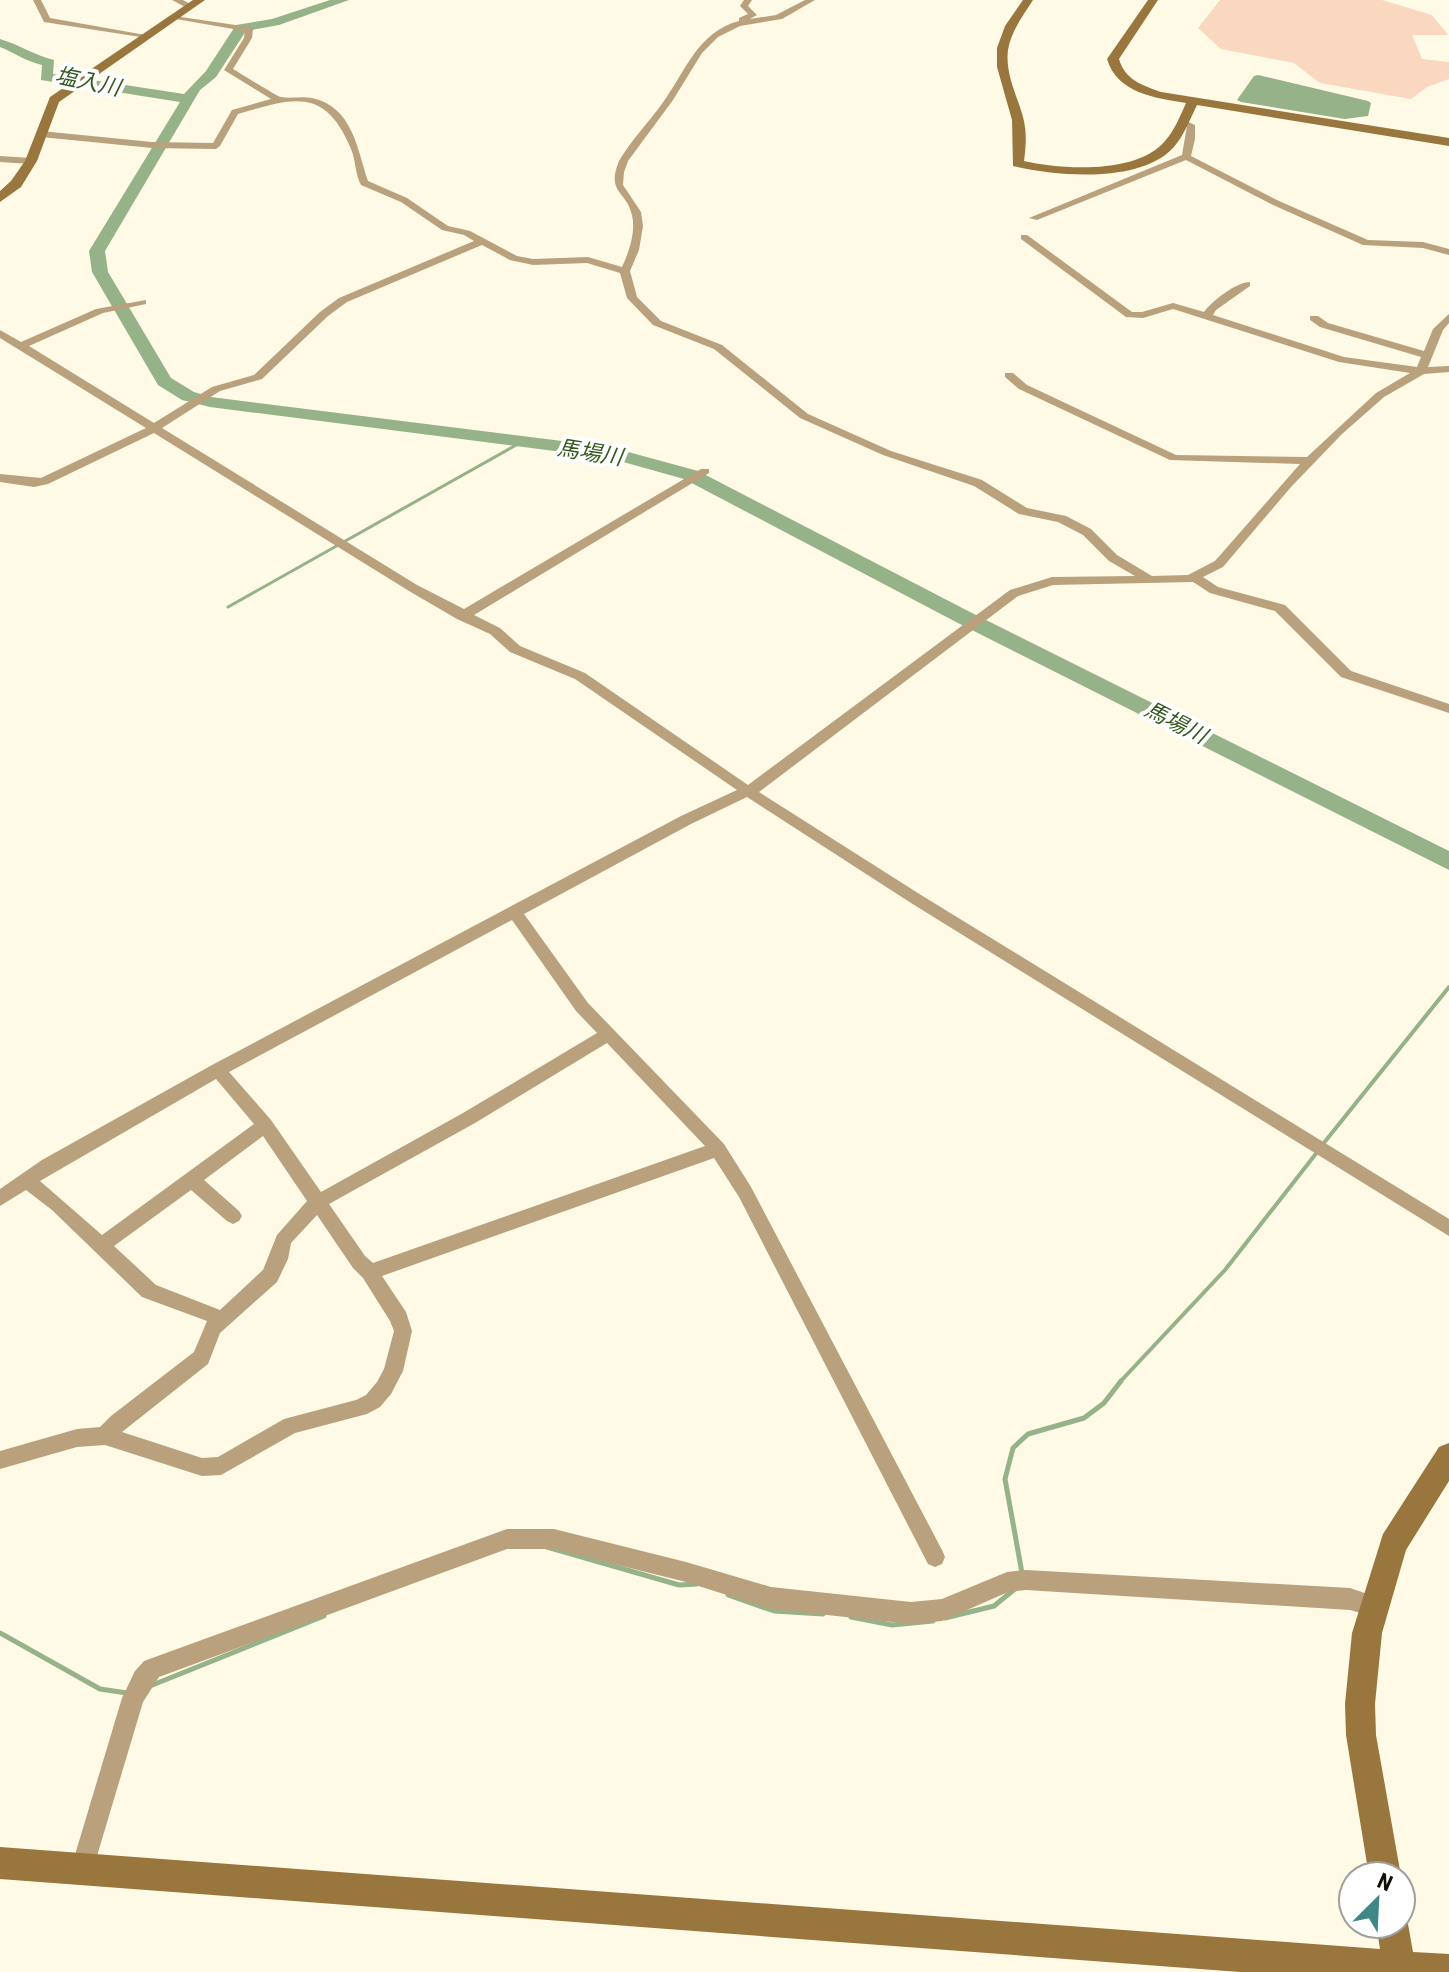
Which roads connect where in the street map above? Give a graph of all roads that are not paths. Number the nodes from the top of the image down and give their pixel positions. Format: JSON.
{"nodes":[{"id":1,"x":37,"y":0,"type":"edge"},
{"id":2,"x":176,"y":0,"type":"edge"},
{"id":3,"x":748,"y":0,"type":"edge"},
{"id":4,"x":811,"y":0,"type":"edge"},
{"id":5,"x":1028,"y":0,"type":"edge"},
{"id":6,"x":1153,"y":0,"type":"edge"},
{"id":7,"x":195,"y":3,"type":"edge"},
{"id":8,"x":174,"y":18,"type":"junction"},
{"id":9,"x":727,"y":28,"type":"junction"},
{"id":10,"x":147,"y":36,"type":"junction"},
{"id":11,"x":277,"y":100,"type":"junction"},
{"id":12,"x":1192,"y":103,"type":"junction"},
{"id":13,"x":1182,"y":122,"type":"junction"},
{"id":14,"x":41,"y":134,"type":"junction"},
{"id":15,"x":1449,"y":142,"type":"edge"},
{"id":16,"x":1186,"y":157,"type":"junction"},
{"id":17,"x":0,"y":159,"type":"edge"},
{"id":18,"x":31,"y":161,"type":"junction"},
{"id":19,"x":0,"y":198,"type":"edge"},
{"id":20,"x":1276,"y":203,"type":"junction"},
{"id":21,"x":1257,"y":209,"type":"dead end"},
{"id":22,"x":1034,"y":218,"type":"dead end"},
{"id":23,"x":1024,"y":237,"type":"dead end"},
{"id":24,"x":480,"y":242,"type":"junction"},
{"id":25,"x":1449,"y":252,"type":"edge"},
{"id":26,"x":625,"y":271,"type":"junction"},
{"id":27,"x":1246,"y":284,"type":"dead end"},
{"id":28,"x":142,"y":302,"type":"dead end"},
{"id":29,"x":1207,"y":316,"type":"junction"},
{"id":30,"x":1449,"y":317,"type":"edge"},
{"id":31,"x":0,"y":333,"type":"edge"},
{"id":32,"x":20,"y":346,"type":"junction"},
{"id":33,"x":1296,"y":346,"type":"junction"},
{"id":34,"x":1425,"y":355,"type":"junction"},
{"id":35,"x":1449,"y":369,"type":"edge"},
{"id":36,"x":1421,"y":371,"type":"junction"},
{"id":37,"x":1009,"y":375,"type":"dead end"},
{"id":38,"x":153,"y":427,"type":"junction"},
{"id":39,"x":1312,"y":461,"type":"junction"},
{"id":40,"x":705,"y":471,"type":"dead end"},
{"id":41,"x":0,"y":478,"type":"edge"},
{"id":42,"x":1196,"y":578,"type":"junction"},
{"id":43,"x":1148,"y":579,"type":"junction"},
{"id":44,"x":462,"y":616,"type":"junction"},
{"id":45,"x":1449,"y":709,"type":"edge"},
{"id":46,"x":749,"y":792,"type":"junction"},
{"id":47,"x":515,"y":913,"type":"junction"},
{"id":48,"x":609,"y":1034,"type":"junction"},
{"id":49,"x":218,"y":1070,"type":"junction"},
{"id":50,"x":265,"y":1125,"type":"junction"},
{"id":51,"x":718,"y":1149,"type":"junction"},
{"id":52,"x":191,"y":1179,"type":"junction"},
{"id":53,"x":26,"y":1180,"type":"junction"},
{"id":54,"x":0,"y":1199,"type":"edge"},
{"id":55,"x":318,"y":1202,"type":"junction"},
{"id":56,"x":233,"y":1216,"type":"dead end"},
{"id":57,"x":1449,"y":1228,"type":"edge"},
{"id":58,"x":101,"y":1246,"type":"junction"},
{"id":59,"x":370,"y":1272,"type":"junction"},
{"id":60,"x":220,"y":1318,"type":"junction"},
{"id":61,"x":105,"y":1436,"type":"junction"},
{"id":62,"x":1449,"y":1456,"type":"edge"},
{"id":63,"x":0,"y":1460,"type":"edge"},
{"id":64,"x":935,"y":1557,"type":"dead end"},
{"id":65,"x":1375,"y":1606,"type":"junction"},
{"id":66,"x":1382,"y":1860,"type":"edge"},
{"id":67,"x":0,"y":1863,"type":"edge"},
{"id":68,"x":83,"y":1868,"type":"junction"},
{"id":69,"x":1395,"y":1940,"type":"edge"},
{"id":70,"x":1400,"y":1969,"type":"edge"},
{"id":71,"x":1449,"y":1971,"type":"edge"}],
"edges":[{"from":1,"to":10,"type":"street"},
{"from":2,"to":7,"type":"street"},
{"from":3,"to":9,"type":"street"},
{"from":4,"to":9,"type":"street"},
{"from":5,"to":13,"type":"street"},
{"from":6,"to":12,"type":"street"},
{"from":7,"to":8,"type":"street"},
{"from":8,"to":10,"type":"street"},
{"from":8,"to":11,"type":"street"},
{"from":9,"to":26,"type":"street"},
{"from":10,"to":14,"type":"street"},
{"from":11,"to":14,"type":"street"},
{"from":11,"to":24,"type":"street"},
{"from":12,"to":13,"type":"street"},
{"from":12,"to":15,"type":"street"},
{"from":13,"to":16,"type":"street"},
{"from":14,"to":18,"type":"street"},
{"from":16,"to":20,"type":"street"},
{"from":16,"to":22,"type":"street"},
{"from":17,"to":18,"type":"street"},
{"from":18,"to":19,"type":"street"},
{"from":20,"to":21,"type":"street"},
{"from":20,"to":25,"type":"street"},
{"from":23,"to":29,"type":"street"},
{"from":24,"to":26,"type":"street"},
{"from":24,"to":38,"type":"street"},
{"from":26,"to":43,"type":"street"},
{"from":27,"to":29,"type":"street"},
{"from":28,"to":32,"type":"street"},
{"from":29,"to":33,"type":"street"},
{"from":30,"to":34,"type":"street"},
{"from":31,"to":32,"type":"street"},
{"from":32,"to":38,"type":"street"},
{"from":33,"to":34,"type":"street"},
{"from":33,"to":36,"type":"street"},
{"from":34,"to":36,"type":"street"},
{"from":35,"to":36,"type":"street"},
{"from":36,"to":39,"type":"street"},
{"from":37,"to":39,"type":"street"},
{"from":38,"to":41,"type":"street"},
{"from":38,"to":44,"type":"street"},
{"from":39,"to":42,"type":"street"},
{"from":40,"to":44,"type":"street"},
{"from":42,"to":43,"type":"street"},
{"from":42,"to":45,"type":"street"},
{"from":43,"to":46,"type":"street"},
{"from":44,"to":46,"type":"street"},
{"from":46,"to":47,"type":"street"},
{"from":46,"to":57,"type":"street"},
{"from":47,"to":48,"type":"street"},
{"from":47,"to":49,"type":"street"},
{"from":48,"to":51,"type":"street"},
{"from":48,"to":55,"type":"street"},
{"from":49,"to":50,"type":"street"},
{"from":49,"to":53,"type":"street"},
{"from":50,"to":52,"type":"street"},
{"from":50,"to":55,"type":"street"},
{"from":51,"to":59,"type":"street"},
{"from":51,"to":64,"type":"street"},
{"from":52,"to":56,"type":"street"},
{"from":52,"to":58,"type":"street"},
{"from":53,"to":54,"type":"street"},
{"from":53,"to":58,"type":"street"},
{"from":55,"to":59,"type":"street"},
{"from":55,"to":60,"type":"street"},
{"from":58,"to":60,"type":"street"},
{"from":59,"to":61,"type":"street"},
{"from":60,"to":61,"type":"street"},
{"from":61,"to":63,"type":"street"},
{"from":62,"to":65,"type":"street"},
{"from":65,"to":66,"type":"street"},
{"from":65,"to":68,"type":"street"},
{"from":67,"to":68,"type":"street"},
{"from":68,"to":70,"type":"street"},
{"from":69,"to":70,"type":"street"},
{"from":70,"to":71,"type":"street"}]}
